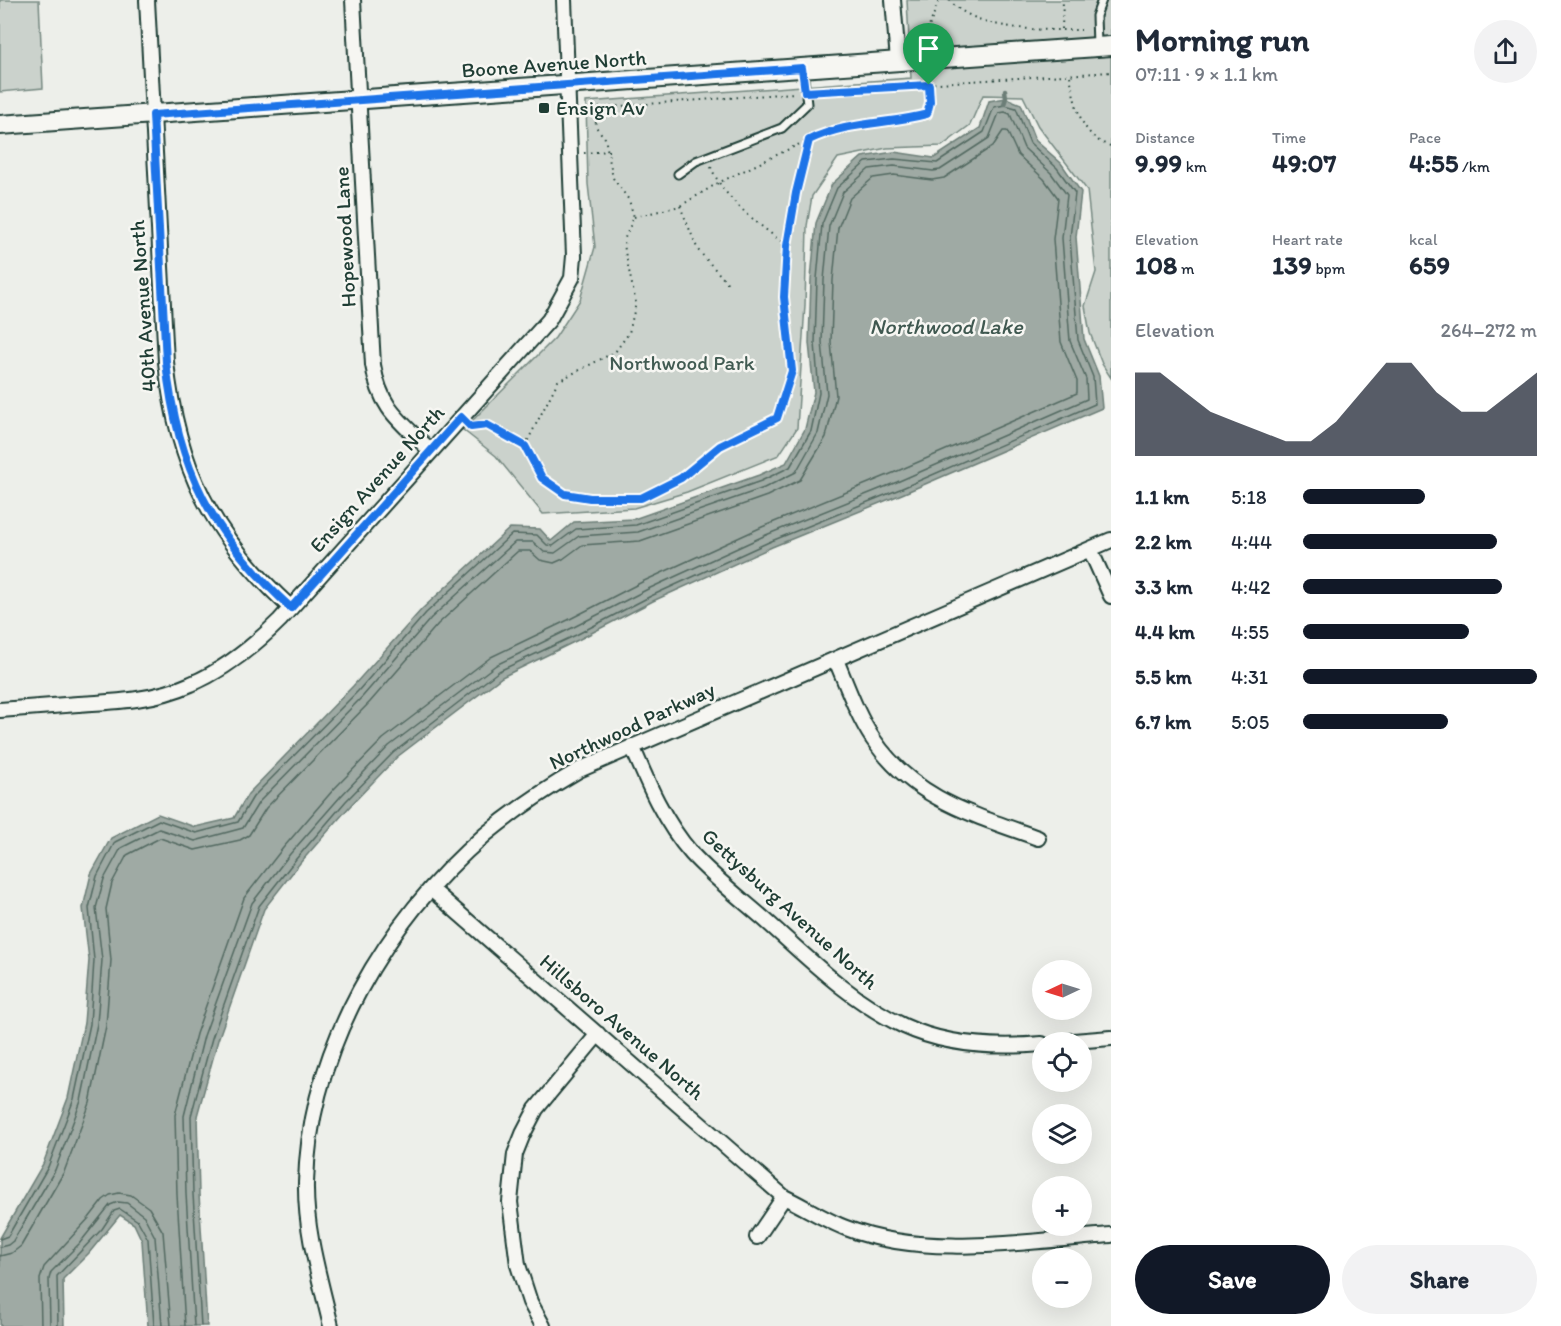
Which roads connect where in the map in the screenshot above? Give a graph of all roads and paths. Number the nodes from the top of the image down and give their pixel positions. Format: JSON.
{"nodes":[{"id":1,"x":147,"y":0,"type":"edge"},
{"id":2,"x":353,"y":0,"type":"edge"},
{"id":3,"x":564,"y":0,"type":"edge"},
{"id":4,"x":893,"y":0,"type":"edge"},
{"id":5,"x":949,"y":0,"type":"edge"},
{"id":6,"x":1063,"y":0,"type":"edge"},
{"id":7,"x":1102,"y":0,"type":"edge"},
{"id":8,"x":1062,"y":29,"type":"junction"},
{"id":9,"x":1074,"y":30,"type":"dead end"},
{"id":10,"x":1104,"y":47,"type":"edge"},
{"id":11,"x":898,"y":61,"type":"junction"},
{"id":12,"x":802,"y":68,"type":"junction"},
{"id":13,"x":1111,"y":72,"type":"edge"},
{"id":14,"x":1070,"y":75,"type":"junction"},
{"id":15,"x":929,"y":85,"type":"junction"},
{"id":16,"x":566,"y":86,"type":"junction"},
{"id":17,"x":805,"y":92,"type":"junction"},
{"id":18,"x":359,"y":100,"type":"junction"},
{"id":19,"x":595,"y":107,"type":"junction"},
{"id":20,"x":568,"y":111,"type":"junction"},
{"id":21,"x":153,"y":115,"type":"junction"},
{"id":22,"x":0,"y":125,"type":"edge"},
{"id":23,"x":809,"y":140,"type":"junction"},
{"id":24,"x":1111,"y":146,"type":"edge"},
{"id":25,"x":609,"y":152,"type":"junction"},
{"id":26,"x":570,"y":153,"type":"junction"},
{"id":27,"x":707,"y":157,"type":"junction"},
{"id":28,"x":678,"y":174,"type":"dead end"},
{"id":29,"x":718,"y":183,"type":"junction"},
{"id":30,"x":680,"y":206,"type":"junction"},
{"id":31,"x":634,"y":217,"type":"junction"},
{"id":32,"x":787,"y":246,"type":"junction"},
{"id":33,"x":730,"y":286,"type":"dead end"},
{"id":34,"x":461,"y":417,"type":"junction"},
{"id":35,"x":525,"y":446,"type":"junction"},
{"id":36,"x":430,"y":450,"type":"junction"},
{"id":37,"x":1111,"y":540,"type":"edge"},
{"id":38,"x":1090,"y":549,"type":"junction"},
{"id":39,"x":1111,"y":596,"type":"edge"},
{"id":40,"x":291,"y":608,"type":"junction"},
{"id":41,"x":836,"y":660,"type":"junction"},
{"id":42,"x":0,"y":710,"type":"edge"},
{"id":43,"x":632,"y":746,"type":"junction"},
{"id":44,"x":1038,"y":838,"type":"dead end"},
{"id":45,"x":431,"y":889,"type":"junction"},
{"id":46,"x":598,"y":1034,"type":"junction"},
{"id":47,"x":1111,"y":1038,"type":"edge"},
{"id":48,"x":1092,"y":1040,"type":"edge"},
{"id":49,"x":1032,"y":1045,"type":"edge"},
{"id":50,"x":784,"y":1197,"type":"junction"},
{"id":51,"x":1111,"y":1235,"type":"edge"},
{"id":52,"x":757,"y":1237,"type":"dead end"},
{"id":53,"x":331,"y":1326,"type":"edge"},
{"id":54,"x":543,"y":1326,"type":"edge"}],
"edges":[{"from":1,"to":21,"type":"street","name":"40th Avenue North"},
{"from":2,"to":18,"type":"street","name":"Hopewood Lane"},
{"from":3,"to":16,"type":"street","name":"Ensign Avenue North"},
{"from":4,"to":11,"type":"street"},
{"from":5,"to":8,"type":"path"},
{"from":6,"to":8,"type":"path"},
{"from":7,"to":10,"type":"lane"},
{"from":8,"to":9,"type":"path"},
{"from":10,"to":11,"type":"street","name":"Boone Avenue North"},
{"from":11,"to":12,"type":"street","name":"Boone Avenue North"},
{"from":12,"to":16,"type":"street","name":"Boone Avenue North"},
{"from":12,"to":17,"type":"lane"},
{"from":13,"to":14,"type":"path"},
{"from":14,"to":15,"type":"path"},
{"from":14,"to":24,"type":"path"},
{"from":15,"to":17,"type":"path"},
{"from":15,"to":23,"type":"path"},
{"from":16,"to":18,"type":"street","name":"Boone Avenue North"},
{"from":16,"to":20,"type":"street","name":"Ensign Avenue North"},
{"from":17,"to":19,"type":"path"},
{"from":17,"to":27,"type":"lane"},
{"from":18,"to":21,"type":"street","name":"Boone Avenue North"},
{"from":18,"to":36,"type":"street","name":"Hopewood Lane"},
{"from":19,"to":20,"type":"path"},
{"from":19,"to":25,"type":"path"},
{"from":20,"to":26,"type":"street","name":"Ensign Avenue North"},
{"from":21,"to":22,"type":"street","name":"Boone Avenue North"},
{"from":21,"to":40,"type":"street","name":"40th Avenue North"},
{"from":23,"to":29,"type":"path"},
{"from":23,"to":32,"type":"path"},
{"from":25,"to":26,"type":"path"},
{"from":25,"to":31,"type":"path"},
{"from":26,"to":34,"type":"street","name":"Ensign Avenue North"},
{"from":27,"to":28,"type":"lane"},
{"from":27,"to":29,"type":"path"},
{"from":29,"to":30,"type":"path"},
{"from":29,"to":32,"type":"path"},
{"from":30,"to":31,"type":"path"},
{"from":30,"to":33,"type":"path"},
{"from":31,"to":35,"type":"path"},
{"from":32,"to":35,"type":"path"},
{"from":34,"to":35,"type":"path"},
{"from":34,"to":36,"type":"street","name":"Ensign Avenue North"},
{"from":36,"to":40,"type":"street","name":"Ensign Avenue North"},
{"from":37,"to":38,"type":"street","name":"Northwood Parkway"},
{"from":38,"to":39,"type":"street"},
{"from":38,"to":41,"type":"street","name":"Northwood Parkway"},
{"from":40,"to":42,"type":"street","name":"Ensign Avenue North"},
{"from":41,"to":43,"type":"street","name":"Northwood Parkway"},
{"from":41,"to":44,"type":"street"},
{"from":43,"to":45,"type":"street","name":"Northwood Parkway"},
{"from":43,"to":49,"type":"street","name":"Gettysburg Avenue North"},
{"from":45,"to":46,"type":"street","name":"Hillsboro Avenue North"},
{"from":45,"to":53,"type":"street","name":"Northwood Parkway"},
{"from":46,"to":50,"type":"street","name":"Hillsboro Avenue North"},
{"from":46,"to":54,"type":"street"},
{"from":47,"to":48,"type":"street"},
{"from":50,"to":51,"type":"street","name":"Hillsboro Avenue North"},
{"from":50,"to":52,"type":"street"}]}
